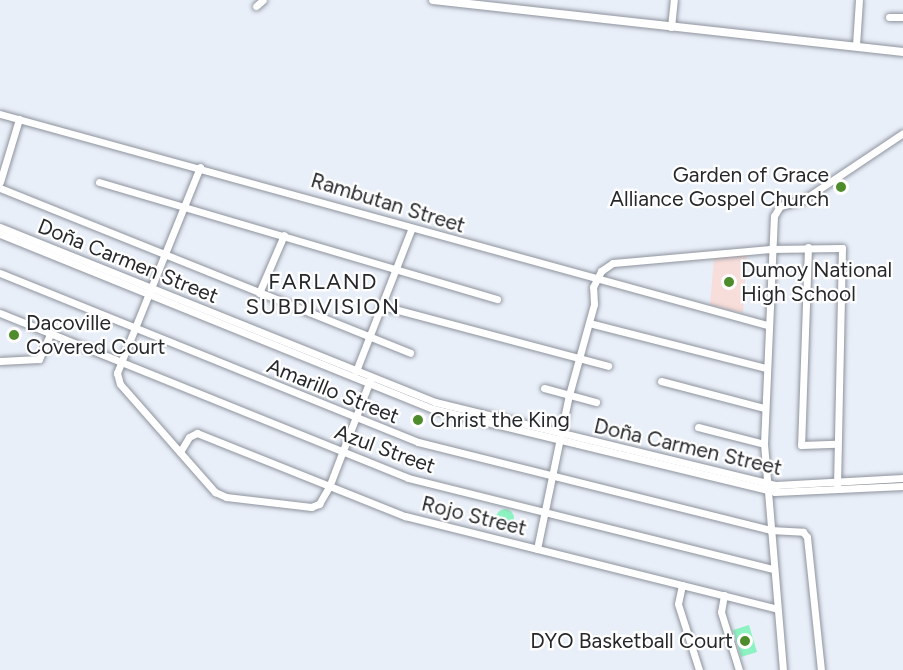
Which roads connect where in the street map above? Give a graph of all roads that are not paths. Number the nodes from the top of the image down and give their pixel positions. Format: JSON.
{"nodes":[{"id":1,"x":263,"y":0,"type":"edge"},
{"id":2,"x":433,"y":0,"type":"edge"},
{"id":3,"x":674,"y":0,"type":"edge"},
{"id":4,"x":859,"y":0,"type":"edge"},
{"id":5,"x":465,"y":2,"type":"edge"},
{"id":6,"x":496,"y":3,"type":"edge"},
{"id":7,"x":256,"y":6,"type":"dead end"},
{"id":8,"x":889,"y":17,"type":"dead end"},
{"id":9,"x":903,"y":17,"type":"edge"},
{"id":10,"x":671,"y":27,"type":"junction"},
{"id":11,"x":856,"y":45,"type":"junction"},
{"id":12,"x":903,"y":51,"type":"edge"},
{"id":13,"x":0,"y":114,"type":"edge"},
{"id":14,"x":19,"y":119,"type":"junction"},
{"id":15,"x":903,"y":133,"type":"edge"},
{"id":16,"x":200,"y":167,"type":"junction"},
{"id":17,"x":0,"y":182,"type":"edge"},
{"id":18,"x":99,"y":182,"type":"dead end"},
{"id":19,"x":0,"y":188,"type":"edge"},
{"id":20,"x":186,"y":206,"type":"junction"},
{"id":21,"x":0,"y":227,"type":"edge"},
{"id":22,"x":411,"y":230,"type":"junction"},
{"id":23,"x":0,"y":234,"type":"edge"},
{"id":24,"x":284,"y":235,"type":"junction"},
{"id":25,"x":808,"y":247,"type":"junction"},
{"id":26,"x":770,"y":249,"type":"junction"},
{"id":27,"x":165,"y":255,"type":"junction"},
{"id":28,"x":398,"y":270,"type":"junction"},
{"id":29,"x":0,"y":273,"type":"edge"},
{"id":30,"x":596,"y":280,"type":"junction"},
{"id":31,"x":149,"y":292,"type":"junction"},
{"id":32,"x":259,"y":293,"type":"junction"},
{"id":33,"x":496,"y":299,"type":"dead end"},
{"id":34,"x":383,"y":306,"type":"junction"},
{"id":35,"x":0,"y":313,"type":"edge"},
{"id":36,"x":589,"y":322,"type":"junction"},
{"id":37,"x":767,"y":325,"type":"junction"},
{"id":38,"x":135,"y":328,"type":"junction"},
{"id":39,"x":51,"y":334,"type":"junction"},
{"id":40,"x":370,"y":337,"type":"junction"},
{"id":41,"x":410,"y":353,"type":"dead end"},
{"id":42,"x":579,"y":358,"type":"junction"},
{"id":43,"x":0,"y":361,"type":"edge"},
{"id":44,"x":121,"y":363,"type":"junction"},
{"id":45,"x":608,"y":366,"type":"dead end"},
{"id":46,"x":765,"y":368,"type":"junction"},
{"id":47,"x":356,"y":371,"type":"junction"},
{"id":48,"x":370,"y":381,"type":"junction"},
{"id":49,"x":661,"y":381,"type":"dead end"},
{"id":50,"x":544,"y":388,"type":"dead end"},
{"id":51,"x":569,"y":395,"type":"junction"},
{"id":52,"x":596,"y":402,"type":"dead end"},
{"id":53,"x":764,"y":408,"type":"junction"},
{"id":54,"x":356,"y":417,"type":"junction"},
{"id":55,"x":698,"y":427,"type":"dead end"},
{"id":56,"x":561,"y":437,"type":"junction"},
{"id":57,"x":764,"y":444,"type":"junction"},
{"id":58,"x":836,"y":444,"type":"junction"},
{"id":59,"x":180,"y":452,"type":"junction"},
{"id":60,"x":342,"y":452,"type":"junction"},
{"id":61,"x":553,"y":475,"type":"junction"},
{"id":62,"x":903,"y":478,"type":"edge"},
{"id":63,"x":903,"y":486,"type":"edge"},
{"id":64,"x":329,"y":487,"type":"junction"},
{"id":65,"x":766,"y":487,"type":"junction"},
{"id":66,"x":837,"y":488,"type":"junction"},
{"id":67,"x":544,"y":512,"type":"junction"},
{"id":68,"x":770,"y":530,"type":"junction"},
{"id":69,"x":537,"y":549,"type":"junction"},
{"id":70,"x":774,"y":569,"type":"junction"},
{"id":71,"x":682,"y":585,"type":"junction"},
{"id":72,"x":724,"y":595,"type":"junction"},
{"id":73,"x":777,"y":609,"type":"junction"},
{"id":74,"x":699,"y":670,"type":"edge"},
{"id":75,"x":739,"y":670,"type":"edge"},
{"id":76,"x":783,"y":670,"type":"edge"},
{"id":77,"x":821,"y":670,"type":"edge"}],
"edges":[{"from":1,"to":7,"type":"street"},
{"from":2,"to":5,"type":"street"},
{"from":3,"to":10,"type":"street"},
{"from":4,"to":11,"type":"street"},
{"from":5,"to":6,"type":"street"},
{"from":6,"to":10,"type":"street"},
{"from":8,"to":9,"type":"street"},
{"from":10,"to":11,"type":"street"},
{"from":11,"to":12,"type":"street"},
{"from":13,"to":14,"type":"street","name":"Rambutan Street"},
{"from":14,"to":16,"type":"street","name":"Rambutan Street"},
{"from":14,"to":17,"type":"street"},
{"from":15,"to":26,"type":"street"},
{"from":16,"to":20,"type":"street"},
{"from":16,"to":22,"type":"street","name":"Rambutan Street"},
{"from":18,"to":20,"type":"street"},
{"from":19,"to":27,"type":"street"},
{"from":20,"to":24,"type":"street"},
{"from":20,"to":27,"type":"street"},
{"from":21,"to":31,"type":"street","name":"Doña Carmen Street"},
{"from":22,"to":28,"type":"street"},
{"from":22,"to":30,"type":"street","name":"Rambutan Street"},
{"from":23,"to":31,"type":"street","name":"Doña Carmen Street"},
{"from":24,"to":28,"type":"street"},
{"from":24,"to":32,"type":"street"},
{"from":25,"to":26,"type":"street"},
{"from":25,"to":58,"type":"street"},
{"from":25,"to":58,"type":"street"},
{"from":26,"to":30,"type":"street"},
{"from":26,"to":37,"type":"street"},
{"from":27,"to":31,"type":"street"},
{"from":27,"to":32,"type":"street"},
{"from":28,"to":33,"type":"street"},
{"from":28,"to":34,"type":"street"},
{"from":29,"to":38,"type":"street","name":"Amarillo Street"},
{"from":30,"to":36,"type":"street"},
{"from":30,"to":37,"type":"street","name":"Rambutan Street"},
{"from":31,"to":38,"type":"street"},
{"from":31,"to":47,"type":"street","name":"Doña Carmen Street"},
{"from":31,"to":48,"type":"street","name":"Doña Carmen Street"},
{"from":32,"to":40,"type":"street"},
{"from":34,"to":40,"type":"street"},
{"from":34,"to":42,"type":"street"},
{"from":35,"to":39,"type":"street","name":"Azul Street"},
{"from":36,"to":42,"type":"street"},
{"from":36,"to":46,"type":"street"},
{"from":37,"to":46,"type":"street"},
{"from":38,"to":44,"type":"street"},
{"from":38,"to":54,"type":"street","name":"Amarillo Street"},
{"from":39,"to":43,"type":"street"},
{"from":39,"to":44,"type":"street","name":"Azul Street"},
{"from":40,"to":41,"type":"street"},
{"from":40,"to":47,"type":"street"},
{"from":42,"to":45,"type":"street"},
{"from":42,"to":51,"type":"street"},
{"from":44,"to":59,"type":"street"},
{"from":44,"to":60,"type":"street","name":"Azul Street"},
{"from":46,"to":53,"type":"street"},
{"from":47,"to":48,"type":"street","name":"Doña Carmen Street"},
{"from":48,"to":54,"type":"street"},
{"from":48,"to":56,"type":"street","name":"Doña Carmen Street"},
{"from":49,"to":53,"type":"street"},
{"from":50,"to":51,"type":"street"},
{"from":51,"to":52,"type":"street"},
{"from":51,"to":56,"type":"street"},
{"from":53,"to":57,"type":"street"},
{"from":54,"to":60,"type":"street"},
{"from":54,"to":61,"type":"street","name":"Amarillo Street"},
{"from":55,"to":57,"type":"street"},
{"from":56,"to":61,"type":"street"},
{"from":56,"to":65,"type":"street","name":"Doña Carmen Street"},
{"from":57,"to":65,"type":"street"},
{"from":58,"to":66,"type":"street"},
{"from":59,"to":64,"type":"street","name":"Rojo Street"},
{"from":59,"to":64,"type":"street"},
{"from":60,"to":64,"type":"street"},
{"from":60,"to":67,"type":"street","name":"Azul Street"},
{"from":61,"to":67,"type":"street"},
{"from":61,"to":68,"type":"street","name":"Amarillo Street"},
{"from":62,"to":66,"type":"street","name":"Doña Carmen Street"},
{"from":63,"to":66,"type":"street","name":"Doña Carmen Street"},
{"from":64,"to":69,"type":"street","name":"Rojo Street"},
{"from":65,"to":66,"type":"street","name":"Doña Carmen Street"},
{"from":65,"to":68,"type":"street"},
{"from":67,"to":69,"type":"street"},
{"from":67,"to":70,"type":"street","name":"Azul Street"},
{"from":68,"to":70,"type":"street"},
{"from":68,"to":77,"type":"street","name":"Amarillo Street"},
{"from":69,"to":71,"type":"street","name":"Rojo Street"},
{"from":70,"to":73,"type":"street"},
{"from":71,"to":72,"type":"street","name":"Rojo Street"},
{"from":71,"to":74,"type":"street"},
{"from":72,"to":73,"type":"street","name":"Rojo Street"},
{"from":72,"to":75,"type":"street"},
{"from":73,"to":76,"type":"street"}]}
